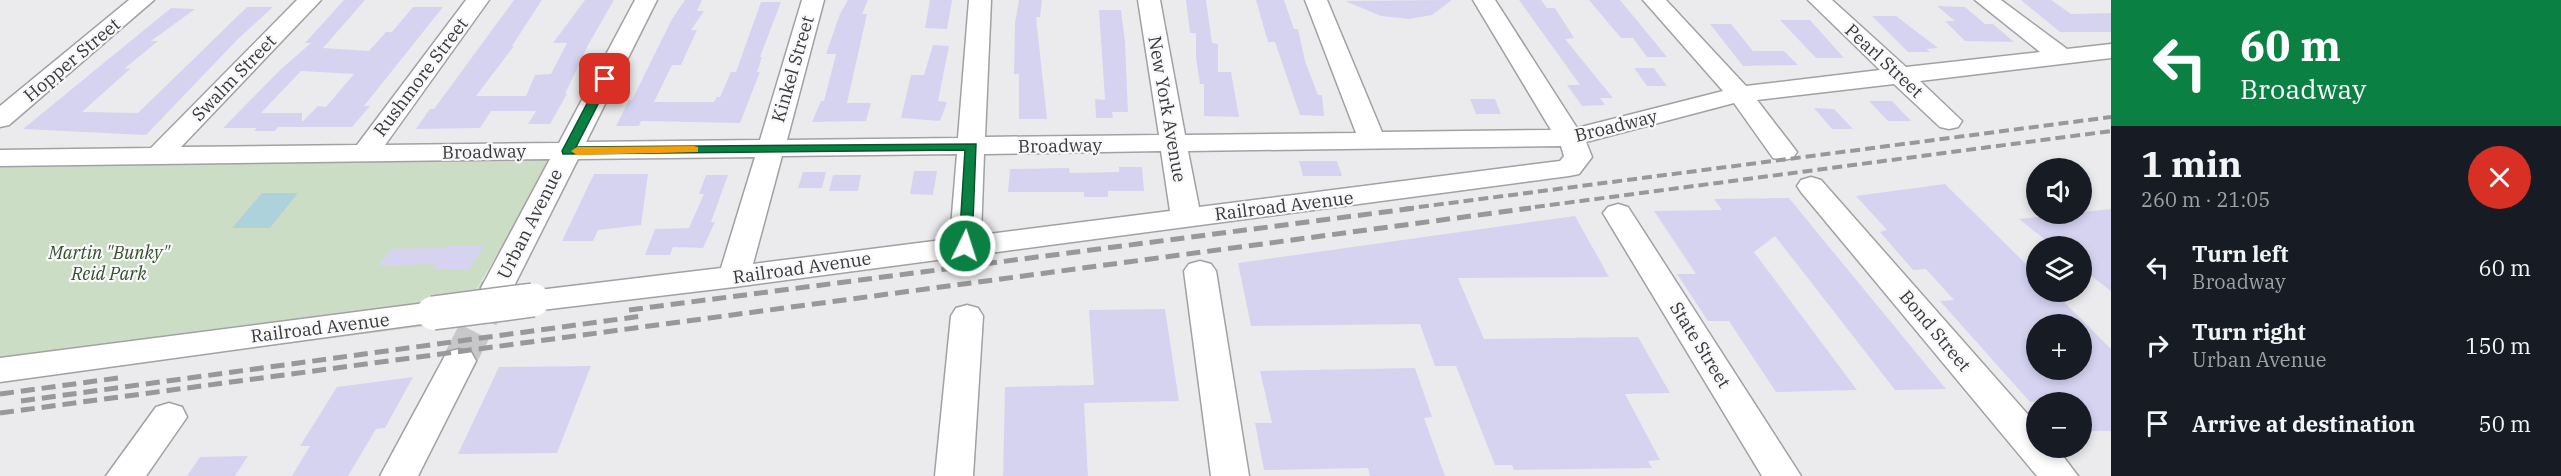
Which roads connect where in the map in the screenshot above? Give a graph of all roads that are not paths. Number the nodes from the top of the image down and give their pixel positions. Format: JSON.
{"nodes":[{"id":1,"x":143,"y":0,"type":"edge"},
{"id":2,"x":310,"y":0,"type":"edge"},
{"id":3,"x":478,"y":0,"type":"edge"},
{"id":4,"x":646,"y":0,"type":"edge"},
{"id":5,"x":813,"y":0,"type":"edge"},
{"id":6,"x":980,"y":0,"type":"edge"},
{"id":7,"x":1149,"y":0,"type":"edge"},
{"id":8,"x":1316,"y":0,"type":"edge"},
{"id":9,"x":1484,"y":0,"type":"edge"},
{"id":10,"x":1654,"y":0,"type":"edge"},
{"id":11,"x":1819,"y":0,"type":"edge"},
{"id":12,"x":1986,"y":0,"type":"edge"},
{"id":13,"x":2111,"y":51,"type":"edge"},
{"id":14,"x":2062,"y":57,"type":"junction"},
{"id":15,"x":1900,"y":76,"type":"junction"},
{"id":16,"x":1740,"y":94,"type":"junction"},
{"id":17,"x":0,"y":119,"type":"edge"},
{"id":18,"x":1949,"y":121,"type":"dead end"},
{"id":19,"x":1570,"y":138,"type":"junction"},
{"id":20,"x":1373,"y":142,"type":"junction"},
{"id":21,"x":1173,"y":144,"type":"junction"},
{"id":22,"x":972,"y":147,"type":"junction"},
{"id":23,"x":770,"y":149,"type":"junction"},
{"id":24,"x":568,"y":151,"type":"junction"},
{"id":25,"x":1783,"y":152,"type":"dead end"},
{"id":26,"x":364,"y":154,"type":"junction"},
{"id":27,"x":158,"y":156,"type":"junction"},
{"id":28,"x":0,"y":158,"type":"edge"},
{"id":29,"x":1811,"y":186,"type":"dead end"},
{"id":30,"x":1618,"y":213,"type":"dead end"},
{"id":31,"x":1186,"y":218,"type":"junction"},
{"id":32,"x":965,"y":246,"type":"junction"},
{"id":33,"x":1200,"y":271,"type":"dead end"},
{"id":34,"x":734,"y":277,"type":"junction"},
{"id":35,"x":496,"y":288,"type":"tunnel mouth"},
{"id":36,"x":967,"y":316,"type":"dead end"},
{"id":37,"x":459,"y":361,"type":"tunnel mouth"},
{"id":38,"x":0,"y":369,"type":"edge"},
{"id":39,"x":169,"y":417,"type":"dead end"},
{"id":40,"x":125,"y":476,"type":"edge"},
{"id":41,"x":399,"y":476,"type":"edge"},
{"id":42,"x":954,"y":476,"type":"edge"},
{"id":43,"x":1230,"y":476,"type":"edge"},
{"id":44,"x":1782,"y":476,"type":"edge"},
{"id":45,"x":2058,"y":476,"type":"edge"}],
"edges":[{"from":1,"to":17,"type":"street","name":"Hopper Street"},
{"from":2,"to":27,"type":"street","name":"Swalm Street"},
{"from":3,"to":26,"type":"street","name":"Rushmore Street"},
{"from":4,"to":24,"type":"street","name":"Urban Avenue"},
{"from":5,"to":23,"type":"street","name":"Kinkel Street"},
{"from":6,"to":22,"type":"street"},
{"from":7,"to":21,"type":"street","name":"New York Avenue"},
{"from":8,"to":20,"type":"street"},
{"from":9,"to":19,"type":"street"},
{"from":10,"to":16,"type":"street"},
{"from":11,"to":15,"type":"street","name":"Pearl Street"},
{"from":12,"to":14,"type":"street"},
{"from":13,"to":14,"type":"street","name":"Broadway"},
{"from":14,"to":15,"type":"street","name":"Broadway"},
{"from":15,"to":16,"type":"street","name":"Broadway"},
{"from":15,"to":18,"type":"street","name":"Pearl Street"},
{"from":16,"to":19,"type":"street","name":"Broadway"},
{"from":16,"to":25,"type":"street"},
{"from":19,"to":20,"type":"street","name":"Broadway"},
{"from":19,"to":31,"type":"street","name":"Railroad Avenue"},
{"from":20,"to":21,"type":"street","name":"Broadway"},
{"from":21,"to":22,"type":"street","name":"Broadway"},
{"from":21,"to":31,"type":"street","name":"New York Avenue"},
{"from":22,"to":23,"type":"street","name":"Broadway"},
{"from":22,"to":32,"type":"street"},
{"from":23,"to":24,"type":"street","name":"Broadway"},
{"from":23,"to":34,"type":"street","name":"Kinkel Street"},
{"from":24,"to":26,"type":"street","name":"Broadway"},
{"from":24,"to":35,"type":"street","name":"Urban Avenue"},
{"from":26,"to":27,"type":"street","name":"Broadway"},
{"from":27,"to":28,"type":"street","name":"Broadway"},
{"from":29,"to":45,"type":"street","name":"Bond Street"},
{"from":30,"to":44,"type":"street","name":"State Street"},
{"from":31,"to":32,"type":"street","name":"Railroad Avenue"},
{"from":32,"to":34,"type":"street","name":"Railroad Avenue"},
{"from":33,"to":43,"type":"street"},
{"from":34,"to":38,"type":"street","name":"Railroad Avenue","bridge":true},
{"from":36,"to":42,"type":"street"},
{"from":37,"to":41,"type":"street"},
{"from":39,"to":40,"type":"street"}]}
